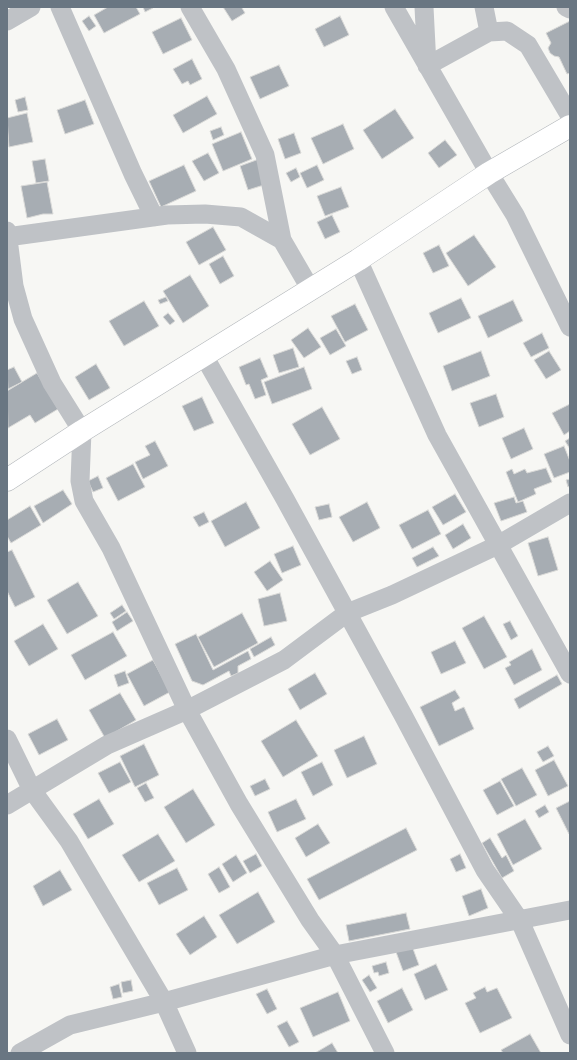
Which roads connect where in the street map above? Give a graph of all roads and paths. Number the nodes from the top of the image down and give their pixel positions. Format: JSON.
{"nodes":[{"id":1,"x":31,"y":7,"type":"edge"},
{"id":2,"x":60,"y":7,"type":"edge"},
{"id":3,"x":190,"y":7,"type":"edge"},
{"id":4,"x":394,"y":7,"type":"edge"},
{"id":5,"x":424,"y":7,"type":"edge"},
{"id":6,"x":484,"y":7,"type":"edge"},
{"id":7,"x":566,"y":7,"type":"edge"},
{"id":8,"x":570,"y":9,"type":"edge"},
{"id":9,"x":7,"y":21,"type":"edge"},
{"id":10,"x":489,"y":32,"type":"junction"},
{"id":11,"x":427,"y":66,"type":"junction"},
{"id":12,"x":570,"y":116,"type":"edge"},
{"id":13,"x":570,"y":126,"type":"edge"},
{"id":14,"x":488,"y":174,"type":"junction"},
{"id":15,"x":154,"y":217,"type":"junction"},
{"id":16,"x":8,"y":235,"type":"edge"},
{"id":17,"x":282,"y":240,"type":"junction"},
{"id":18,"x":358,"y":260,"type":"junction"},
{"id":19,"x":311,"y":290,"type":"junction"},
{"id":20,"x":570,"y":327,"type":"edge"},
{"id":21,"x":204,"y":356,"type":"junction"},
{"id":22,"x":82,"y":431,"type":"junction"},
{"id":23,"x":7,"y":480,"type":"edge"},
{"id":24,"x":570,"y":503,"type":"edge"},
{"id":25,"x":498,"y":545,"type":"junction"},
{"id":26,"x":347,"y":614,"type":"junction"},
{"id":27,"x":570,"y":674,"type":"edge"},
{"id":28,"x":187,"y":710,"type":"junction"},
{"id":29,"x":7,"y":739,"type":"edge"},
{"id":30,"x":32,"y":790,"type":"junction"},
{"id":31,"x":7,"y":805,"type":"edge"},
{"id":32,"x":570,"y":910,"type":"edge"},
{"id":33,"x":520,"y":921,"type":"junction"},
{"id":34,"x":335,"y":955,"type":"junction"},
{"id":35,"x":164,"y":1002,"type":"junction"},
{"id":36,"x":570,"y":1035,"type":"edge"},
{"id":37,"x":20,"y":1053,"type":"edge"},
{"id":38,"x":187,"y":1053,"type":"edge"},
{"id":39,"x":385,"y":1053,"type":"edge"}],
"edges":[{"from":1,"to":9,"type":"street"},
{"from":2,"to":15,"type":"street"},
{"from":3,"to":17,"type":"street"},
{"from":4,"to":11,"type":"street"},
{"from":5,"to":11,"type":"street"},
{"from":6,"to":10,"type":"street"},
{"from":7,"to":8,"type":"street"},
{"from":10,"to":11,"type":"street"},
{"from":10,"to":12,"type":"street"},
{"from":11,"to":14,"type":"street"},
{"from":13,"to":14,"type":"main road"},
{"from":14,"to":18,"type":"main road"},
{"from":14,"to":20,"type":"street"},
{"from":15,"to":16,"type":"street"},
{"from":15,"to":17,"type":"street"},
{"from":16,"to":22,"type":"street"},
{"from":17,"to":19,"type":"street"},
{"from":18,"to":19,"type":"main road"},
{"from":18,"to":25,"type":"street"},
{"from":19,"to":21,"type":"main road"},
{"from":21,"to":22,"type":"main road"},
{"from":21,"to":26,"type":"street"},
{"from":22,"to":23,"type":"main road"},
{"from":22,"to":28,"type":"street"},
{"from":24,"to":25,"type":"street"},
{"from":25,"to":26,"type":"street"},
{"from":25,"to":27,"type":"street"},
{"from":26,"to":28,"type":"street"},
{"from":26,"to":33,"type":"street"},
{"from":28,"to":30,"type":"street"},
{"from":28,"to":34,"type":"street"},
{"from":29,"to":30,"type":"street"},
{"from":30,"to":31,"type":"street"},
{"from":30,"to":35,"type":"street"},
{"from":32,"to":33,"type":"street"},
{"from":33,"to":34,"type":"street"},
{"from":33,"to":36,"type":"street"},
{"from":34,"to":35,"type":"street"},
{"from":34,"to":39,"type":"street"},
{"from":35,"to":37,"type":"street"},
{"from":35,"to":38,"type":"street"}]}
